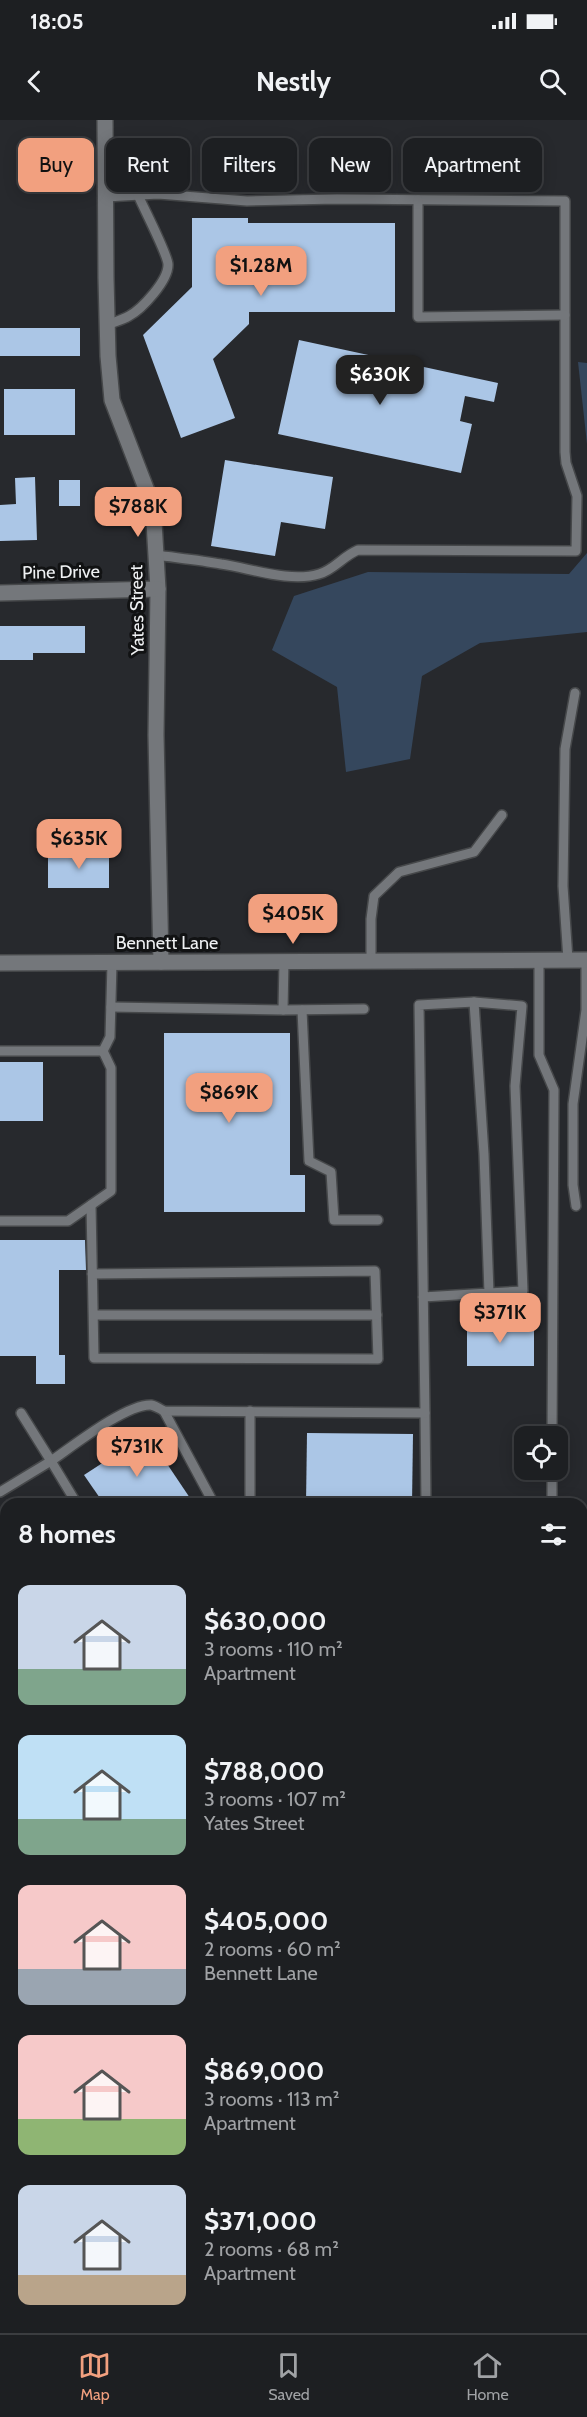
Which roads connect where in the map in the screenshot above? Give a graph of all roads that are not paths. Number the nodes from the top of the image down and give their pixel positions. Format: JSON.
{"nodes":[{"id":1,"x":105,"y":120,"type":"edge"},
{"id":2,"x":138,"y":195,"type":"junction"},
{"id":3,"x":105,"y":197,"type":"junction"},
{"id":4,"x":418,"y":200,"type":"junction"},
{"id":5,"x":565,"y":315,"type":"junction"},
{"id":6,"x":107,"y":325,"type":"junction"},
{"id":7,"x":156,"y":555,"type":"junction"},
{"id":8,"x":158,"y":590,"type":"junction"},
{"id":9,"x":0,"y":593,"type":"edge"},
{"id":10,"x":575,"y":693,"type":"dead end"},
{"id":11,"x":502,"y":815,"type":"dead end"},
{"id":12,"x":539,"y":960,"type":"junction"},
{"id":13,"x":568,"y":960,"type":"junction"},
{"id":14,"x":587,"y":960,"type":"edge"},
{"id":15,"x":284,"y":961,"type":"junction"},
{"id":16,"x":371,"y":961,"type":"junction"},
{"id":17,"x":160,"y":962,"type":"junction"},
{"id":18,"x":0,"y":963,"type":"edge"},
{"id":19,"x":112,"y":963,"type":"junction"},
{"id":20,"x":474,"y":1002,"type":"junction"},
{"id":21,"x":111,"y":1007,"type":"junction"},
{"id":22,"x":364,"y":1009,"type":"dead end"},
{"id":23,"x":282,"y":1010,"type":"junction"},
{"id":24,"x":302,"y":1010,"type":"junction"},
{"id":25,"x":0,"y":1051,"type":"edge"},
{"id":26,"x":103,"y":1051,"type":"junction"},
{"id":27,"x":91,"y":1205,"type":"junction"},
{"id":28,"x":576,"y":1206,"type":"dead end"},
{"id":29,"x":378,"y":1220,"type":"dead end"},
{"id":30,"x":0,"y":1221,"type":"edge"},
{"id":31,"x":92,"y":1274,"type":"junction"},
{"id":32,"x":489,"y":1293,"type":"junction"},
{"id":33,"x":423,"y":1297,"type":"junction"},
{"id":34,"x":93,"y":1315,"type":"junction"},
{"id":35,"x":377,"y":1316,"type":"junction"},
{"id":36,"x":164,"y":1411,"type":"junction"},
{"id":37,"x":250,"y":1411,"type":"junction"},
{"id":38,"x":21,"y":1413,"type":"dead end"},
{"id":39,"x":425,"y":1413,"type":"junction"},
{"id":40,"x":552,"y":1426,"type":"edge"},
{"id":41,"x":51,"y":1461,"type":"junction"},
{"id":42,"x":552,"y":1480,"type":"edge"},
{"id":43,"x":0,"y":1492,"type":"edge"},
{"id":44,"x":73,"y":1498,"type":"edge"},
{"id":45,"x":211,"y":1498,"type":"edge"},
{"id":46,"x":250,"y":1498,"type":"edge"},
{"id":47,"x":426,"y":1498,"type":"edge"},
{"id":48,"x":552,"y":1498,"type":"edge"}],
"edges":[{"from":1,"to":3,"type":"street","name":"Yates Street"},
{"from":2,"to":3,"type":"lane"},
{"from":2,"to":4,"type":"lane"},
{"from":2,"to":6,"type":"lane"},
{"from":3,"to":6,"type":"street","name":"Yates Street"},
{"from":4,"to":5,"type":"lane"},
{"from":4,"to":5,"type":"lane"},
{"from":5,"to":7,"type":"lane"},
{"from":6,"to":7,"type":"street","name":"Yates Street"},
{"from":7,"to":8,"type":"street","name":"Yates Street"},
{"from":8,"to":9,"type":"street","name":"Pine Drive"},
{"from":8,"to":17,"type":"street","name":"Yates Street"},
{"from":10,"to":13,"type":"lane"},
{"from":11,"to":16,"type":"lane"},
{"from":12,"to":13,"type":"street","name":"Bennett Lane"},
{"from":12,"to":16,"type":"street","name":"Bennett Lane"},
{"from":12,"to":40,"type":"lane"},
{"from":13,"to":14,"type":"street","name":"Bennett Lane"},
{"from":14,"to":28,"type":"lane"},
{"from":15,"to":16,"type":"street","name":"Bennett Lane"},
{"from":15,"to":17,"type":"street","name":"Bennett Lane"},
{"from":15,"to":23,"type":"lane"},
{"from":17,"to":19,"type":"street","name":"Bennett Lane"},
{"from":18,"to":19,"type":"street","name":"Bennett Lane"},
{"from":19,"to":21,"type":"lane"},
{"from":20,"to":32,"type":"lane"},
{"from":20,"to":32,"type":"lane"},
{"from":20,"to":33,"type":"lane"},
{"from":21,"to":23,"type":"lane"},
{"from":21,"to":26,"type":"lane"},
{"from":22,"to":24,"type":"lane"},
{"from":23,"to":24,"type":"lane"},
{"from":24,"to":29,"type":"lane"},
{"from":25,"to":26,"type":"lane"},
{"from":26,"to":27,"type":"lane"},
{"from":27,"to":30,"type":"lane"},
{"from":27,"to":31,"type":"lane"},
{"from":31,"to":34,"type":"lane"},
{"from":31,"to":35,"type":"lane"},
{"from":32,"to":33,"type":"lane"},
{"from":33,"to":39,"type":"lane"},
{"from":34,"to":35,"type":"lane"},
{"from":34,"to":35,"type":"lane"},
{"from":36,"to":37,"type":"lane"},
{"from":36,"to":41,"type":"lane"},
{"from":36,"to":45,"type":"lane"},
{"from":37,"to":39,"type":"lane"},
{"from":37,"to":46,"type":"lane"},
{"from":38,"to":41,"type":"lane"},
{"from":39,"to":47,"type":"lane"},
{"from":41,"to":43,"type":"lane"},
{"from":41,"to":44,"type":"lane"},
{"from":42,"to":48,"type":"lane"}]}
